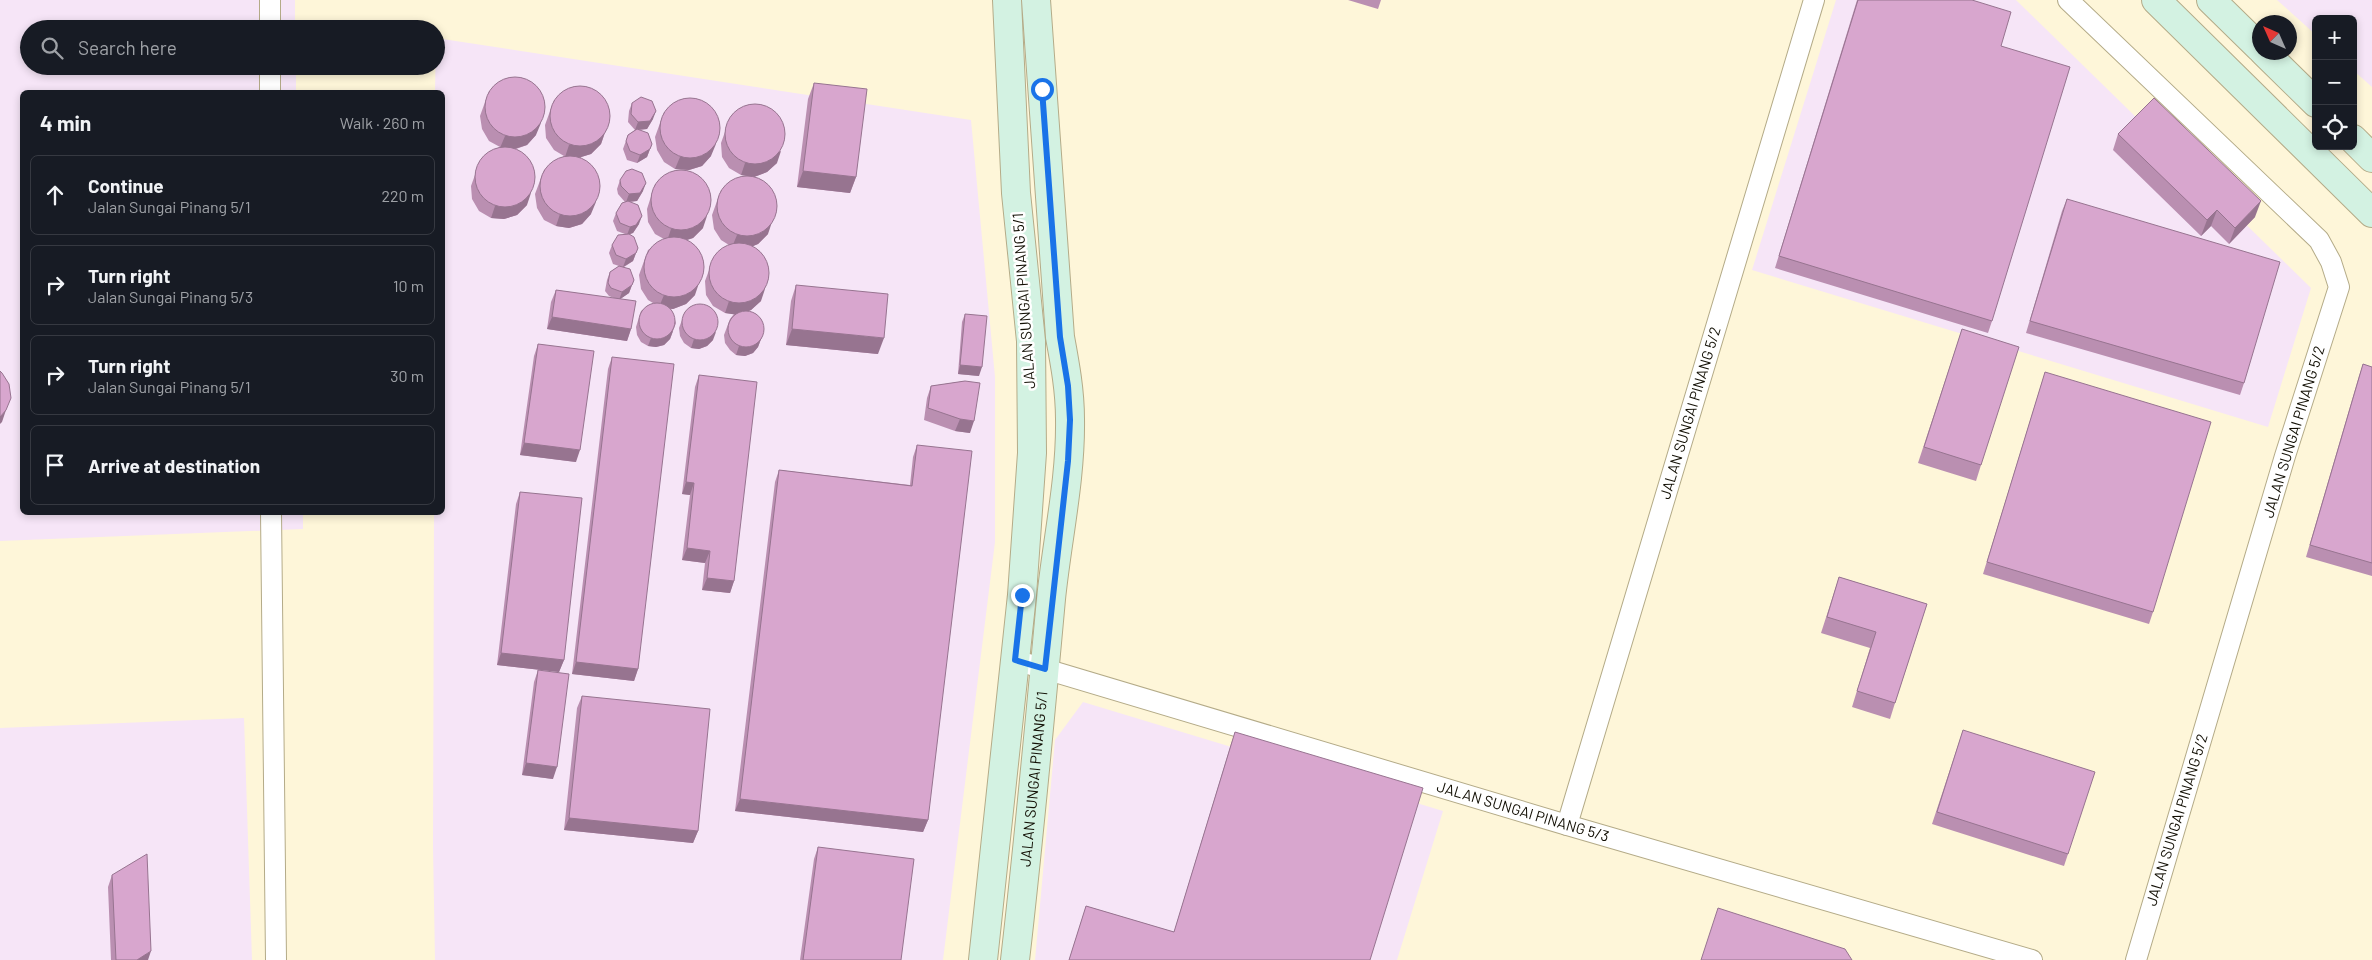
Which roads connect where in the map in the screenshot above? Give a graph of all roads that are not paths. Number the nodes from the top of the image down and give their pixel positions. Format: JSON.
{"nodes":[{"id":1,"x":270,"y":0,"type":"edge"},
{"id":2,"x":1007,"y":0,"type":"edge"},
{"id":3,"x":1036,"y":0,"type":"edge"},
{"id":4,"x":1814,"y":0,"type":"edge"},
{"id":5,"x":2068,"y":0,"type":"edge"},
{"id":6,"x":2156,"y":0,"type":"edge"},
{"id":7,"x":2211,"y":0,"type":"edge"},
{"id":8,"x":270,"y":20,"type":"edge"},
{"id":9,"x":2252,"y":40,"type":"edge"},
{"id":10,"x":2272,"y":60,"type":"edge"},
{"id":11,"x":270,"y":75,"type":"edge"},
{"id":12,"x":270,"y":90,"type":"edge"},
{"id":13,"x":2312,"y":99,"type":"edge"},
{"id":14,"x":2357,"y":143,"type":"edge"},
{"id":15,"x":2372,"y":158,"type":"edge"},
{"id":16,"x":2372,"y":213,"type":"edge"},
{"id":17,"x":271,"y":515,"type":"edge"},
{"id":18,"x":1015,"y":660,"type":"junction"},
{"id":19,"x":1045,"y":669,"type":"junction"},
{"id":20,"x":1567,"y":825,"type":"junction"},
{"id":21,"x":276,"y":960,"type":"edge"},
{"id":22,"x":982,"y":960,"type":"edge"},
{"id":23,"x":1015,"y":960,"type":"edge"},
{"id":24,"x":2032,"y":960,"type":"edge"},
{"id":25,"x":2136,"y":960,"type":"edge"}],
"edges":[{"from":1,"to":8,"type":"street"},
{"from":2,"to":18,"type":"street","name":"JALAN SUNGAI PINANG 5/1"},
{"from":3,"to":19,"type":"street","name":"JALAN SUNGAI PINANG 5/1"},
{"from":4,"to":20,"type":"street","name":"JALAN SUNGAI PINANG 5/2"},
{"from":5,"to":25,"type":"street","name":"JALAN SUNGAI PINANG 5/2"},
{"from":6,"to":16,"type":"street"},
{"from":7,"to":9,"type":"street"},
{"from":10,"to":13,"type":"street"},
{"from":11,"to":12,"type":"street"},
{"from":14,"to":15,"type":"street"},
{"from":17,"to":21,"type":"street"},
{"from":18,"to":19,"type":"street","name":"JALAN SUNGAI PINANG 5/3"},
{"from":18,"to":22,"type":"street","name":"JALAN SUNGAI PINANG 5/1"},
{"from":19,"to":20,"type":"street","name":"JALAN SUNGAI PINANG 5/3"},
{"from":19,"to":23,"type":"street","name":"JALAN SUNGAI PINANG 5/1"},
{"from":20,"to":24,"type":"street","name":"JALAN SUNGAI PINANG 5/3"}]}
